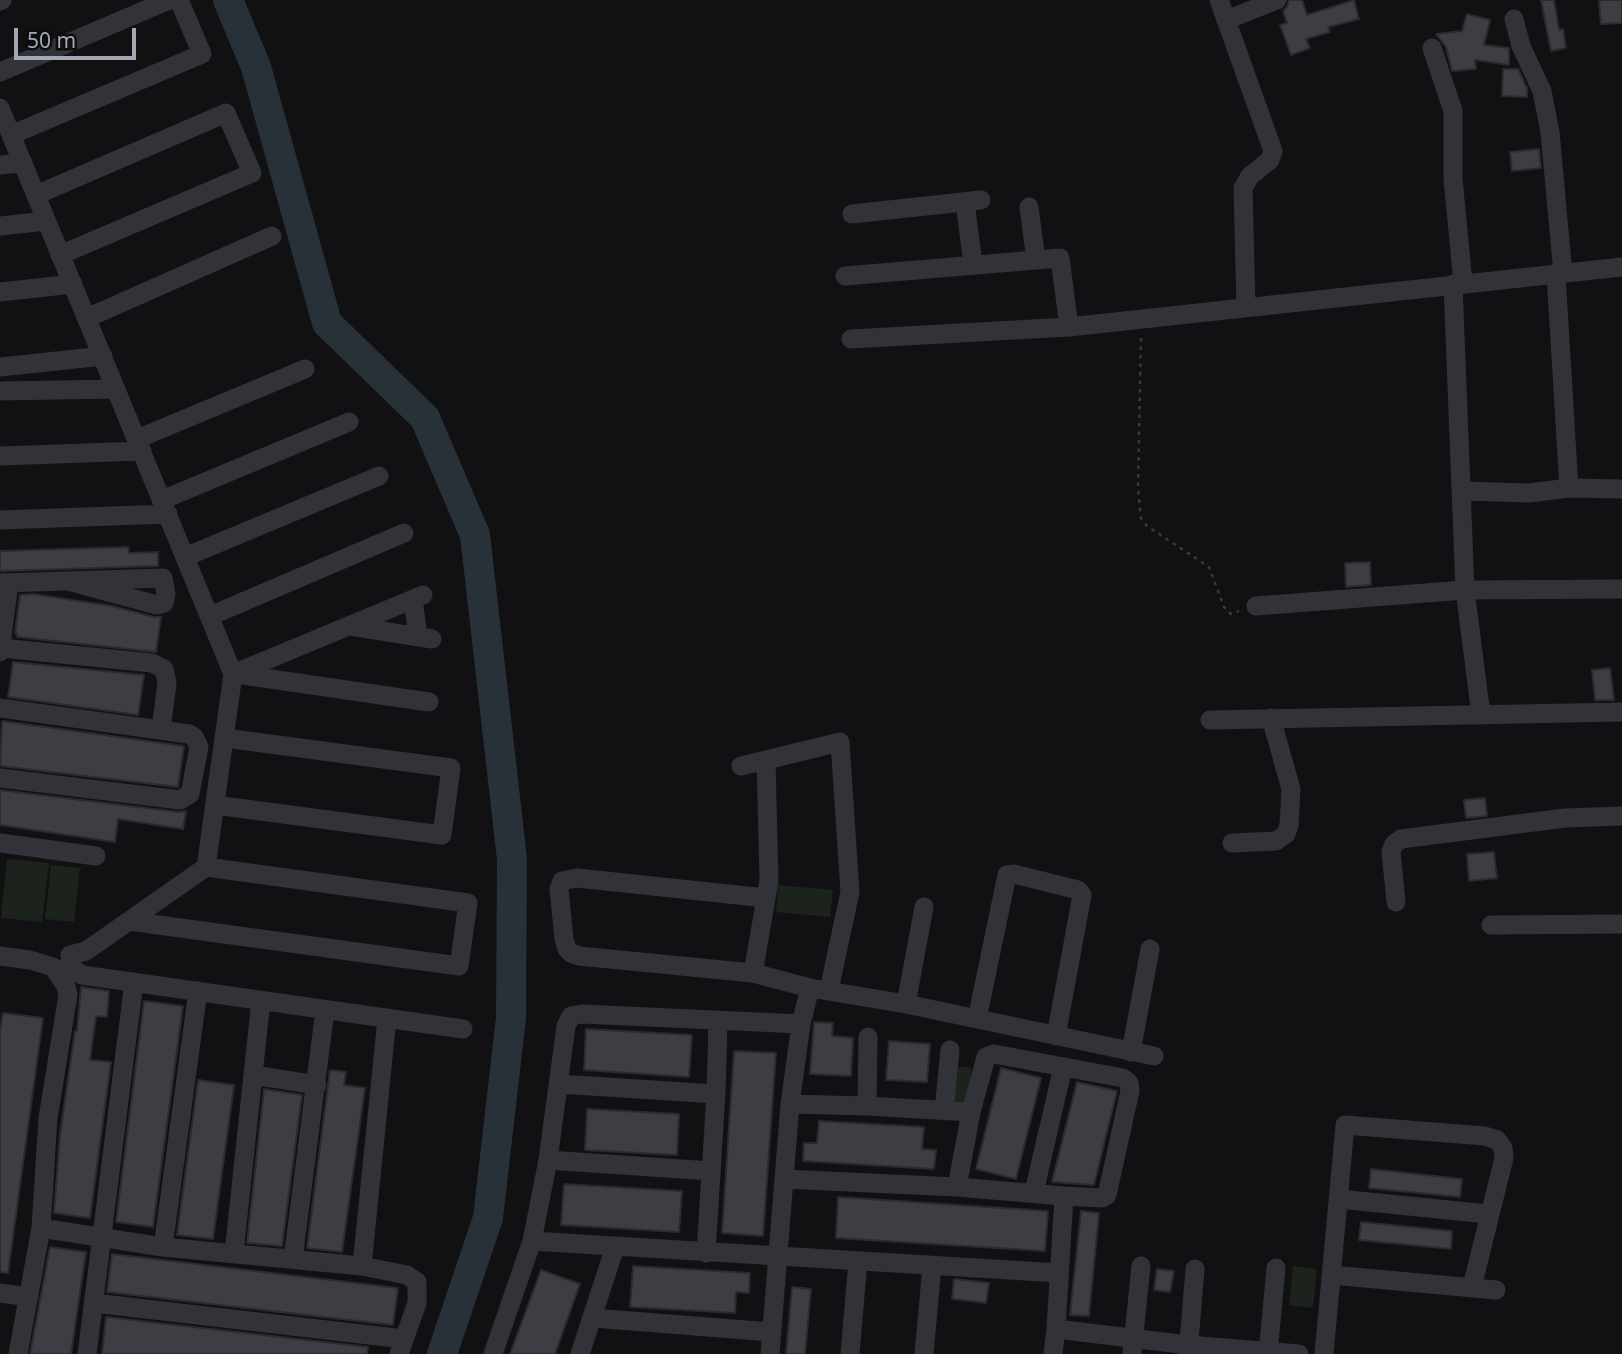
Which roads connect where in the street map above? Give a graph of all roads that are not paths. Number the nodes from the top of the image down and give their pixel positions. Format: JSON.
{"nodes":[{"id":1,"x":169,"y":0,"type":"edge"},
{"id":2,"x":179,"y":0,"type":"edge"},
{"id":3,"x":1219,"y":0,"type":"edge"},
{"id":4,"x":1277,"y":0,"type":"edge"},
{"id":5,"x":1514,"y":19,"type":"dead end"},
{"id":6,"x":1226,"y":20,"type":"junction"},
{"id":7,"x":1432,"y":48,"type":"dead end"},
{"id":8,"x":0,"y":72,"type":"edge"},
{"id":9,"x":0,"y":108,"type":"edge"},
{"id":10,"x":11,"y":135,"type":"junction"},
{"id":11,"x":23,"y":163,"type":"junction"},
{"id":12,"x":0,"y":165,"type":"edge"},
{"id":13,"x":36,"y":195,"type":"junction"},
{"id":14,"x":1028,"y":207,"type":"dead end"},
{"id":15,"x":852,"y":214,"type":"dead end"},
{"id":16,"x":47,"y":221,"type":"junction"},
{"id":17,"x":0,"y":226,"type":"edge"},
{"id":18,"x":272,"y":236,"type":"dead end"},
{"id":19,"x":61,"y":254,"type":"junction"},
{"id":20,"x":1036,"y":260,"type":"junction"},
{"id":21,"x":973,"y":265,"type":"junction"},
{"id":22,"x":1622,"y":267,"type":"edge"},
{"id":23,"x":1560,"y":275,"type":"junction"},
{"id":24,"x":845,"y":276,"type":"dead end"},
{"id":25,"x":73,"y":284,"type":"junction"},
{"id":26,"x":1458,"y":284,"type":"junction"},
{"id":27,"x":0,"y":292,"type":"edge"},
{"id":28,"x":1246,"y":307,"type":"junction"},
{"id":29,"x":87,"y":318,"type":"junction"},
{"id":30,"x":1069,"y":327,"type":"junction"},
{"id":31,"x":851,"y":340,"type":"dead end"},
{"id":32,"x":103,"y":356,"type":"junction"},
{"id":33,"x":0,"y":367,"type":"edge"},
{"id":34,"x":305,"y":369,"type":"dead end"},
{"id":35,"x":116,"y":389,"type":"junction"},
{"id":36,"x":0,"y":391,"type":"edge"},
{"id":37,"x":349,"y":422,"type":"dead end"},
{"id":38,"x":139,"y":445,"type":"junction"},
{"id":39,"x":0,"y":456,"type":"edge"},
{"id":40,"x":379,"y":476,"type":"dead end"},
{"id":41,"x":1569,"y":488,"type":"junction"},
{"id":42,"x":1622,"y":489,"type":"edge"},
{"id":43,"x":1463,"y":491,"type":"junction"},
{"id":44,"x":165,"y":507,"type":"junction"},
{"id":45,"x":0,"y":520,"type":"edge"},
{"id":46,"x":404,"y":533,"type":"dead end"},
{"id":47,"x":185,"y":556,"type":"junction"},
{"id":48,"x":68,"y":581,"type":"dead end"},
{"id":49,"x":5,"y":583,"type":"edge"},
{"id":50,"x":1622,"y":589,"type":"edge"},
{"id":51,"x":1465,"y":590,"type":"junction"},
{"id":52,"x":1256,"y":607,"type":"road end"},
{"id":53,"x":210,"y":616,"type":"junction"},
{"id":54,"x":349,"y":626,"type":"junction"},
{"id":55,"x":0,"y":650,"type":"edge"},
{"id":56,"x":233,"y":674,"type":"junction"},
{"id":57,"x":429,"y":702,"type":"dead end"},
{"id":58,"x":0,"y":708,"type":"edge"},
{"id":59,"x":1622,"y":712,"type":"edge"},
{"id":60,"x":1481,"y":715,"type":"junction"},
{"id":61,"x":1271,"y":718,"type":"junction"},
{"id":62,"x":1210,"y":720,"type":"dead end"},
{"id":63,"x":161,"y":730,"type":"junction"},
{"id":64,"x":225,"y":738,"type":"junction"},
{"id":65,"x":766,"y":761,"type":"junction"},
{"id":66,"x":741,"y":766,"type":"dead end"},
{"id":67,"x":0,"y":778,"type":"edge"},
{"id":68,"x":215,"y":805,"type":"junction"},
{"id":69,"x":1622,"y":816,"type":"edge"},
{"id":70,"x":0,"y":843,"type":"edge"},
{"id":71,"x":1232,"y":843,"type":"dead end"},
{"id":72,"x":96,"y":856,"type":"dead end"},
{"id":73,"x":206,"y":867,"type":"junction"},
{"id":74,"x":766,"y":898,"type":"junction"},
{"id":75,"x":1396,"y":902,"type":"dead end"},
{"id":76,"x":924,"y":907,"type":"dead end"},
{"id":77,"x":129,"y":921,"type":"junction"},
{"id":78,"x":1622,"y":924,"type":"edge"},
{"id":79,"x":1491,"y":925,"type":"dead end"},
{"id":80,"x":1150,"y":949,"type":"dead end"},
{"id":81,"x":0,"y":956,"type":"edge"},
{"id":82,"x":66,"y":966,"type":"junction"},
{"id":83,"x":753,"y":973,"type":"junction"},
{"id":84,"x":134,"y":982,"type":"junction"},
{"id":85,"x":820,"y":989,"type":"junction"},
{"id":86,"x":198,"y":991,"type":"junction"},
{"id":87,"x":261,"y":1000,"type":"junction"},
{"id":88,"x":906,"y":1004,"type":"junction"},
{"id":89,"x":325,"y":1010,"type":"junction"},
{"id":90,"x":387,"y":1018,"type":"junction"},
{"id":91,"x":977,"y":1019,"type":"junction"},
{"id":92,"x":718,"y":1021,"type":"junction"},
{"id":93,"x":801,"y":1024,"type":"junction"},
{"id":94,"x":463,"y":1029,"type":"dead end"},
{"id":95,"x":1056,"y":1036,"type":"junction"},
{"id":96,"x":869,"y":1037,"type":"dead end"},
{"id":97,"x":950,"y":1050,"type":"dead end"},
{"id":98,"x":1131,"y":1052,"type":"junction"},
{"id":99,"x":1154,"y":1056,"type":"dead end"},
{"id":100,"x":1063,"y":1067,"type":"junction"},
{"id":101,"x":253,"y":1075,"type":"junction"},
{"id":102,"x":559,"y":1084,"type":"junction"},
{"id":103,"x":317,"y":1085,"type":"junction"},
{"id":104,"x":716,"y":1094,"type":"junction"},
{"id":105,"x":790,"y":1104,"type":"junction"},
{"id":106,"x":867,"y":1105,"type":"junction"},
{"id":107,"x":944,"y":1111,"type":"junction"},
{"id":108,"x":971,"y":1112,"type":"junction"},
{"id":109,"x":548,"y":1160,"type":"junction"},
{"id":110,"x":711,"y":1171,"type":"junction"},
{"id":111,"x":784,"y":1179,"type":"junction"},
{"id":112,"x":957,"y":1187,"type":"junction"},
{"id":113,"x":1034,"y":1192,"type":"junction"},
{"id":114,"x":1064,"y":1196,"type":"junction"},
{"id":115,"x":1339,"y":1199,"type":"junction"},
{"id":116,"x":1488,"y":1214,"type":"junction"},
{"id":117,"x":41,"y":1228,"type":"junction"},
{"id":118,"x":103,"y":1238,"type":"junction"},
{"id":119,"x":533,"y":1241,"type":"junction"},
{"id":120,"x":163,"y":1247,"type":"junction"},
{"id":121,"x":615,"y":1247,"type":"junction"},
{"id":122,"x":706,"y":1253,"type":"junction"},
{"id":123,"x":234,"y":1254,"type":"junction"},
{"id":124,"x":776,"y":1257,"type":"junction"},
{"id":125,"x":293,"y":1259,"type":"junction"},
{"id":126,"x":858,"y":1261,"type":"junction"},
{"id":127,"x":362,"y":1266,"type":"junction"},
{"id":128,"x":932,"y":1266,"type":"junction"},
{"id":129,"x":1141,"y":1266,"type":"dead end"},
{"id":130,"x":1276,"y":1268,"type":"dead end"},
{"id":131,"x":1195,"y":1269,"type":"dead end"},
{"id":132,"x":1059,"y":1273,"type":"junction"},
{"id":133,"x":1332,"y":1275,"type":"junction"},
{"id":134,"x":1472,"y":1287,"type":"junction"},
{"id":135,"x":1496,"y":1290,"type":"dead end"},
{"id":136,"x":0,"y":1293,"type":"edge"},
{"id":137,"x":29,"y":1297,"type":"junction"},
{"id":138,"x":94,"y":1303,"type":"junction"},
{"id":139,"x":593,"y":1318,"type":"junction"},
{"id":140,"x":1056,"y":1329,"type":"junction"},
{"id":141,"x":771,"y":1332,"type":"junction"},
{"id":142,"x":1133,"y":1346,"type":"edge"},
{"id":143,"x":401,"y":1347,"type":"edge"},
{"id":144,"x":1188,"y":1349,"type":"edge"},
{"id":145,"x":1268,"y":1352,"type":"edge"},
{"id":146,"x":18,"y":1354,"type":"edge"},
{"id":147,"x":87,"y":1354,"type":"edge"},
{"id":148,"x":494,"y":1354,"type":"edge"},
{"id":149,"x":580,"y":1354,"type":"edge"},
{"id":150,"x":770,"y":1354,"type":"edge"},
{"id":151,"x":850,"y":1354,"type":"edge"},
{"id":152,"x":924,"y":1354,"type":"edge"},
{"id":153,"x":1053,"y":1354,"type":"edge"},
{"id":154,"x":1299,"y":1354,"type":"edge"},
{"id":155,"x":1324,"y":1354,"type":"edge"}],
"edges":[{"from":1,"to":8,"type":"street"},
{"from":2,"to":10,"type":"street"},
{"from":3,"to":6,"type":"street"},
{"from":4,"to":6,"type":"street"},
{"from":5,"to":23,"type":"street"},
{"from":6,"to":28,"type":"street"},
{"from":7,"to":26,"type":"street"},
{"from":9,"to":10,"type":"street"},
{"from":10,"to":11,"type":"street"},
{"from":11,"to":12,"type":"street"},
{"from":11,"to":13,"type":"street"},
{"from":13,"to":16,"type":"street"},
{"from":13,"to":19,"type":"street"},
{"from":14,"to":20,"type":"street"},
{"from":15,"to":21,"type":"street"},
{"from":16,"to":17,"type":"street"},
{"from":16,"to":19,"type":"street"},
{"from":18,"to":29,"type":"street"},
{"from":19,"to":25,"type":"street"},
{"from":20,"to":21,"type":"street"},
{"from":20,"to":30,"type":"street"},
{"from":21,"to":24,"type":"street"},
{"from":22,"to":23,"type":"street"},
{"from":23,"to":26,"type":"street"},
{"from":23,"to":41,"type":"street"},
{"from":25,"to":27,"type":"street"},
{"from":25,"to":29,"type":"street"},
{"from":26,"to":28,"type":"street"},
{"from":26,"to":43,"type":"street"},
{"from":28,"to":30,"type":"street"},
{"from":29,"to":32,"type":"street"},
{"from":30,"to":31,"type":"street"},
{"from":32,"to":33,"type":"street"},
{"from":32,"to":35,"type":"street"},
{"from":34,"to":38,"type":"street"},
{"from":35,"to":36,"type":"street"},
{"from":35,"to":38,"type":"street"},
{"from":37,"to":44,"type":"street"},
{"from":38,"to":39,"type":"street"},
{"from":38,"to":44,"type":"street"},
{"from":40,"to":47,"type":"street"},
{"from":41,"to":42,"type":"street"},
{"from":41,"to":43,"type":"street"},
{"from":43,"to":51,"type":"street"},
{"from":44,"to":45,"type":"street"},
{"from":44,"to":47,"type":"street"},
{"from":46,"to":53,"type":"street"},
{"from":47,"to":53,"type":"street"},
{"from":48,"to":49,"type":"street"},
{"from":49,"to":55,"type":"street"},
{"from":50,"to":51,"type":"street"},
{"from":51,"to":52,"type":"street"},
{"from":51,"to":60,"type":"street"},
{"from":53,"to":56,"type":"street"},
{"from":54,"to":54,"type":"street"},
{"from":54,"to":56,"type":"street"},
{"from":55,"to":63,"type":"street"},
{"from":56,"to":57,"type":"street"},
{"from":56,"to":64,"type":"street"},
{"from":58,"to":63,"type":"street"},
{"from":59,"to":60,"type":"street"},
{"from":60,"to":61,"type":"street"},
{"from":61,"to":62,"type":"street"},
{"from":61,"to":71,"type":"street"},
{"from":63,"to":67,"type":"street"},
{"from":64,"to":68,"type":"street"},
{"from":64,"to":68,"type":"street"},
{"from":65,"to":66,"type":"street"},
{"from":65,"to":74,"type":"street"},
{"from":65,"to":85,"type":"street"},
{"from":68,"to":73,"type":"street"},
{"from":69,"to":75,"type":"street"},
{"from":70,"to":72,"type":"street"},
{"from":73,"to":77,"type":"street"},
{"from":73,"to":77,"type":"street"},
{"from":74,"to":83,"type":"street"},
{"from":74,"to":83,"type":"street"},
{"from":76,"to":88,"type":"street"},
{"from":77,"to":82,"type":"street"},
{"from":78,"to":79,"type":"street"},
{"from":80,"to":98,"type":"street"},
{"from":81,"to":82,"type":"street"},
{"from":82,"to":84,"type":"street"},
{"from":82,"to":117,"type":"street"},
{"from":83,"to":85,"type":"street"},
{"from":84,"to":86,"type":"street"},
{"from":84,"to":118,"type":"street"},
{"from":85,"to":88,"type":"street"},
{"from":85,"to":93,"type":"street"},
{"from":86,"to":87,"type":"street"},
{"from":86,"to":120,"type":"street"},
{"from":87,"to":89,"type":"street"},
{"from":87,"to":101,"type":"street"},
{"from":88,"to":91,"type":"street"},
{"from":89,"to":90,"type":"street"},
{"from":89,"to":103,"type":"street"},
{"from":90,"to":94,"type":"street"},
{"from":90,"to":127,"type":"street"},
{"from":91,"to":95,"type":"street"},
{"from":91,"to":95,"type":"street"},
{"from":92,"to":93,"type":"street"},
{"from":92,"to":102,"type":"street"},
{"from":92,"to":104,"type":"street"},
{"from":93,"to":105,"type":"street"},
{"from":95,"to":98,"type":"street"},
{"from":96,"to":106,"type":"street"},
{"from":97,"to":107,"type":"street"},
{"from":98,"to":99,"type":"street"},
{"from":100,"to":108,"type":"street"},
{"from":100,"to":113,"type":"street"},
{"from":100,"to":114,"type":"street"},
{"from":101,"to":103,"type":"street"},
{"from":101,"to":123,"type":"street"},
{"from":102,"to":104,"type":"street"},
{"from":102,"to":109,"type":"street"},
{"from":103,"to":125,"type":"street"},
{"from":104,"to":110,"type":"street"},
{"from":105,"to":106,"type":"street"},
{"from":105,"to":111,"type":"street"},
{"from":106,"to":107,"type":"street"},
{"from":107,"to":108,"type":"street"},
{"from":108,"to":112,"type":"street"},
{"from":109,"to":110,"type":"street"},
{"from":109,"to":119,"type":"street"},
{"from":110,"to":122,"type":"street"},
{"from":111,"to":112,"type":"street"},
{"from":111,"to":124,"type":"street"},
{"from":112,"to":113,"type":"street"},
{"from":113,"to":114,"type":"street"},
{"from":114,"to":132,"type":"street"},
{"from":115,"to":116,"type":"street"},
{"from":115,"to":116,"type":"street"},
{"from":115,"to":133,"type":"street"},
{"from":116,"to":134,"type":"street"},
{"from":117,"to":118,"type":"street"},
{"from":117,"to":137,"type":"street"},
{"from":118,"to":120,"type":"street"},
{"from":118,"to":138,"type":"street"},
{"from":119,"to":121,"type":"street"},
{"from":119,"to":148,"type":"street"},
{"from":120,"to":123,"type":"street"},
{"from":121,"to":122,"type":"street"},
{"from":121,"to":139,"type":"street"},
{"from":122,"to":124,"type":"street"},
{"from":123,"to":125,"type":"street"},
{"from":124,"to":126,"type":"street"},
{"from":124,"to":141,"type":"street"},
{"from":125,"to":127,"type":"street"},
{"from":126,"to":128,"type":"street"},
{"from":126,"to":151,"type":"street"},
{"from":127,"to":143,"type":"street"},
{"from":128,"to":132,"type":"street"},
{"from":128,"to":152,"type":"street"},
{"from":129,"to":142,"type":"street"},
{"from":130,"to":145,"type":"street"},
{"from":131,"to":144,"type":"street"},
{"from":132,"to":140,"type":"street"},
{"from":133,"to":134,"type":"street"},
{"from":133,"to":155,"type":"street"},
{"from":134,"to":135,"type":"street"},
{"from":136,"to":137,"type":"street"},
{"from":137,"to":146,"type":"street"},
{"from":138,"to":143,"type":"street"},
{"from":138,"to":147,"type":"street"},
{"from":139,"to":141,"type":"street"},
{"from":139,"to":149,"type":"street"},
{"from":140,"to":142,"type":"street"},
{"from":140,"to":153,"type":"street"},
{"from":141,"to":150,"type":"street"},
{"from":142,"to":144,"type":"street"},
{"from":144,"to":145,"type":"street"},
{"from":145,"to":154,"type":"street"}]}
